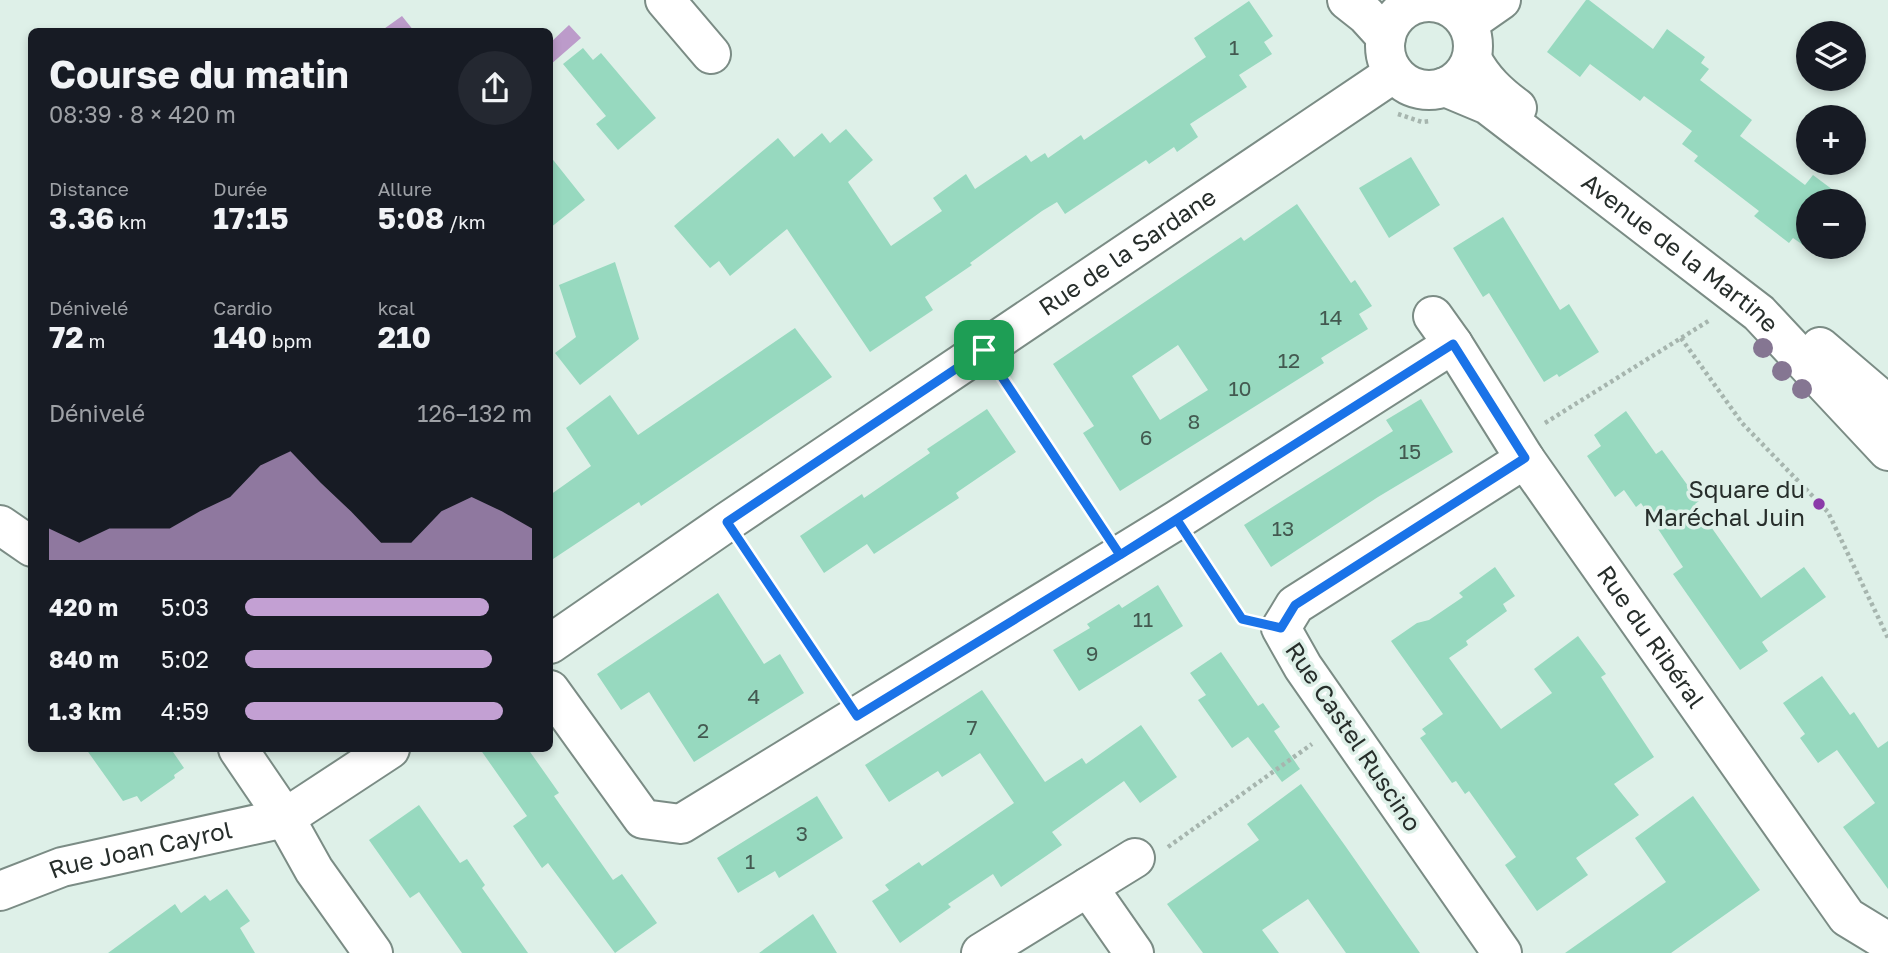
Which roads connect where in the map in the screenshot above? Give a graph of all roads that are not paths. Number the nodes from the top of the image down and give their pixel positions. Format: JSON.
{"nodes":[{"id":1,"x":665,"y":0,"type":"edge"},
{"id":2,"x":1347,"y":0,"type":"edge"},
{"id":3,"x":1501,"y":0,"type":"edge"},
{"id":4,"x":1403,"y":3,"type":"edge"},
{"id":5,"x":1386,"y":37,"type":"junction"},
{"id":6,"x":1470,"y":41,"type":"junction"},
{"id":7,"x":711,"y":54,"type":"dead end"},
{"id":8,"x":1394,"y":73,"type":"junction"},
{"id":9,"x":1445,"y":87,"type":"junction"},
{"id":10,"x":1888,"y":405,"type":"edge"},
{"id":11,"x":1520,"y":450,"type":"junction"},
{"id":12,"x":1888,"y":451,"type":"edge"},
{"id":13,"x":0,"y":525,"type":"edge"},
{"id":14,"x":28,"y":544,"type":"edge"},
{"id":15,"x":553,"y":642,"type":"edge"},
{"id":16,"x":553,"y":694,"type":"edge"},
{"id":17,"x":240,"y":752,"type":"edge"},
{"id":18,"x":385,"y":752,"type":"edge"},
{"id":19,"x":285,"y":818,"type":"junction"},
{"id":20,"x":1135,"y":858,"type":"road end"},
{"id":21,"x":1088,"y":887,"type":"junction"},
{"id":22,"x":0,"y":891,"type":"edge"},
{"id":23,"x":1888,"y":941,"type":"edge"},
{"id":24,"x":373,"y":953,"type":"edge"},
{"id":25,"x":981,"y":953,"type":"edge"},
{"id":26,"x":1135,"y":953,"type":"edge"},
{"id":27,"x":1503,"y":953,"type":"edge"}],
"edges":[{"from":1,"to":7,"type":"street"},
{"from":2,"to":5,"type":"street"},
{"from":3,"to":6,"type":"street"},
{"from":4,"to":5,"type":"street"},
{"from":4,"to":6,"type":"street"},
{"from":5,"to":8,"type":"street"},
{"from":6,"to":9,"type":"street"},
{"from":6,"to":10,"type":"street","name":"Avenue de la Martine"},
{"from":8,"to":9,"type":"street"},
{"from":8,"to":15,"type":"street","name":"Rue de la Sardane"},
{"from":9,"to":12,"type":"street","name":"Avenue de la Martine"},
{"from":11,"to":16,"type":"street","name":"Rue du Ribéral"},
{"from":11,"to":23,"type":"street","name":"Rue du Ribéral"},
{"from":11,"to":27,"type":"street","name":"Rue Castel Ruscino"},
{"from":13,"to":14,"type":"street"},
{"from":17,"to":19,"type":"street"},
{"from":18,"to":19,"type":"street"},
{"from":19,"to":22,"type":"street","name":"Rue Joan Cayrol"},
{"from":19,"to":24,"type":"street"},
{"from":20,"to":21,"type":"street"},
{"from":21,"to":25,"type":"street"},
{"from":21,"to":26,"type":"street"}]}
